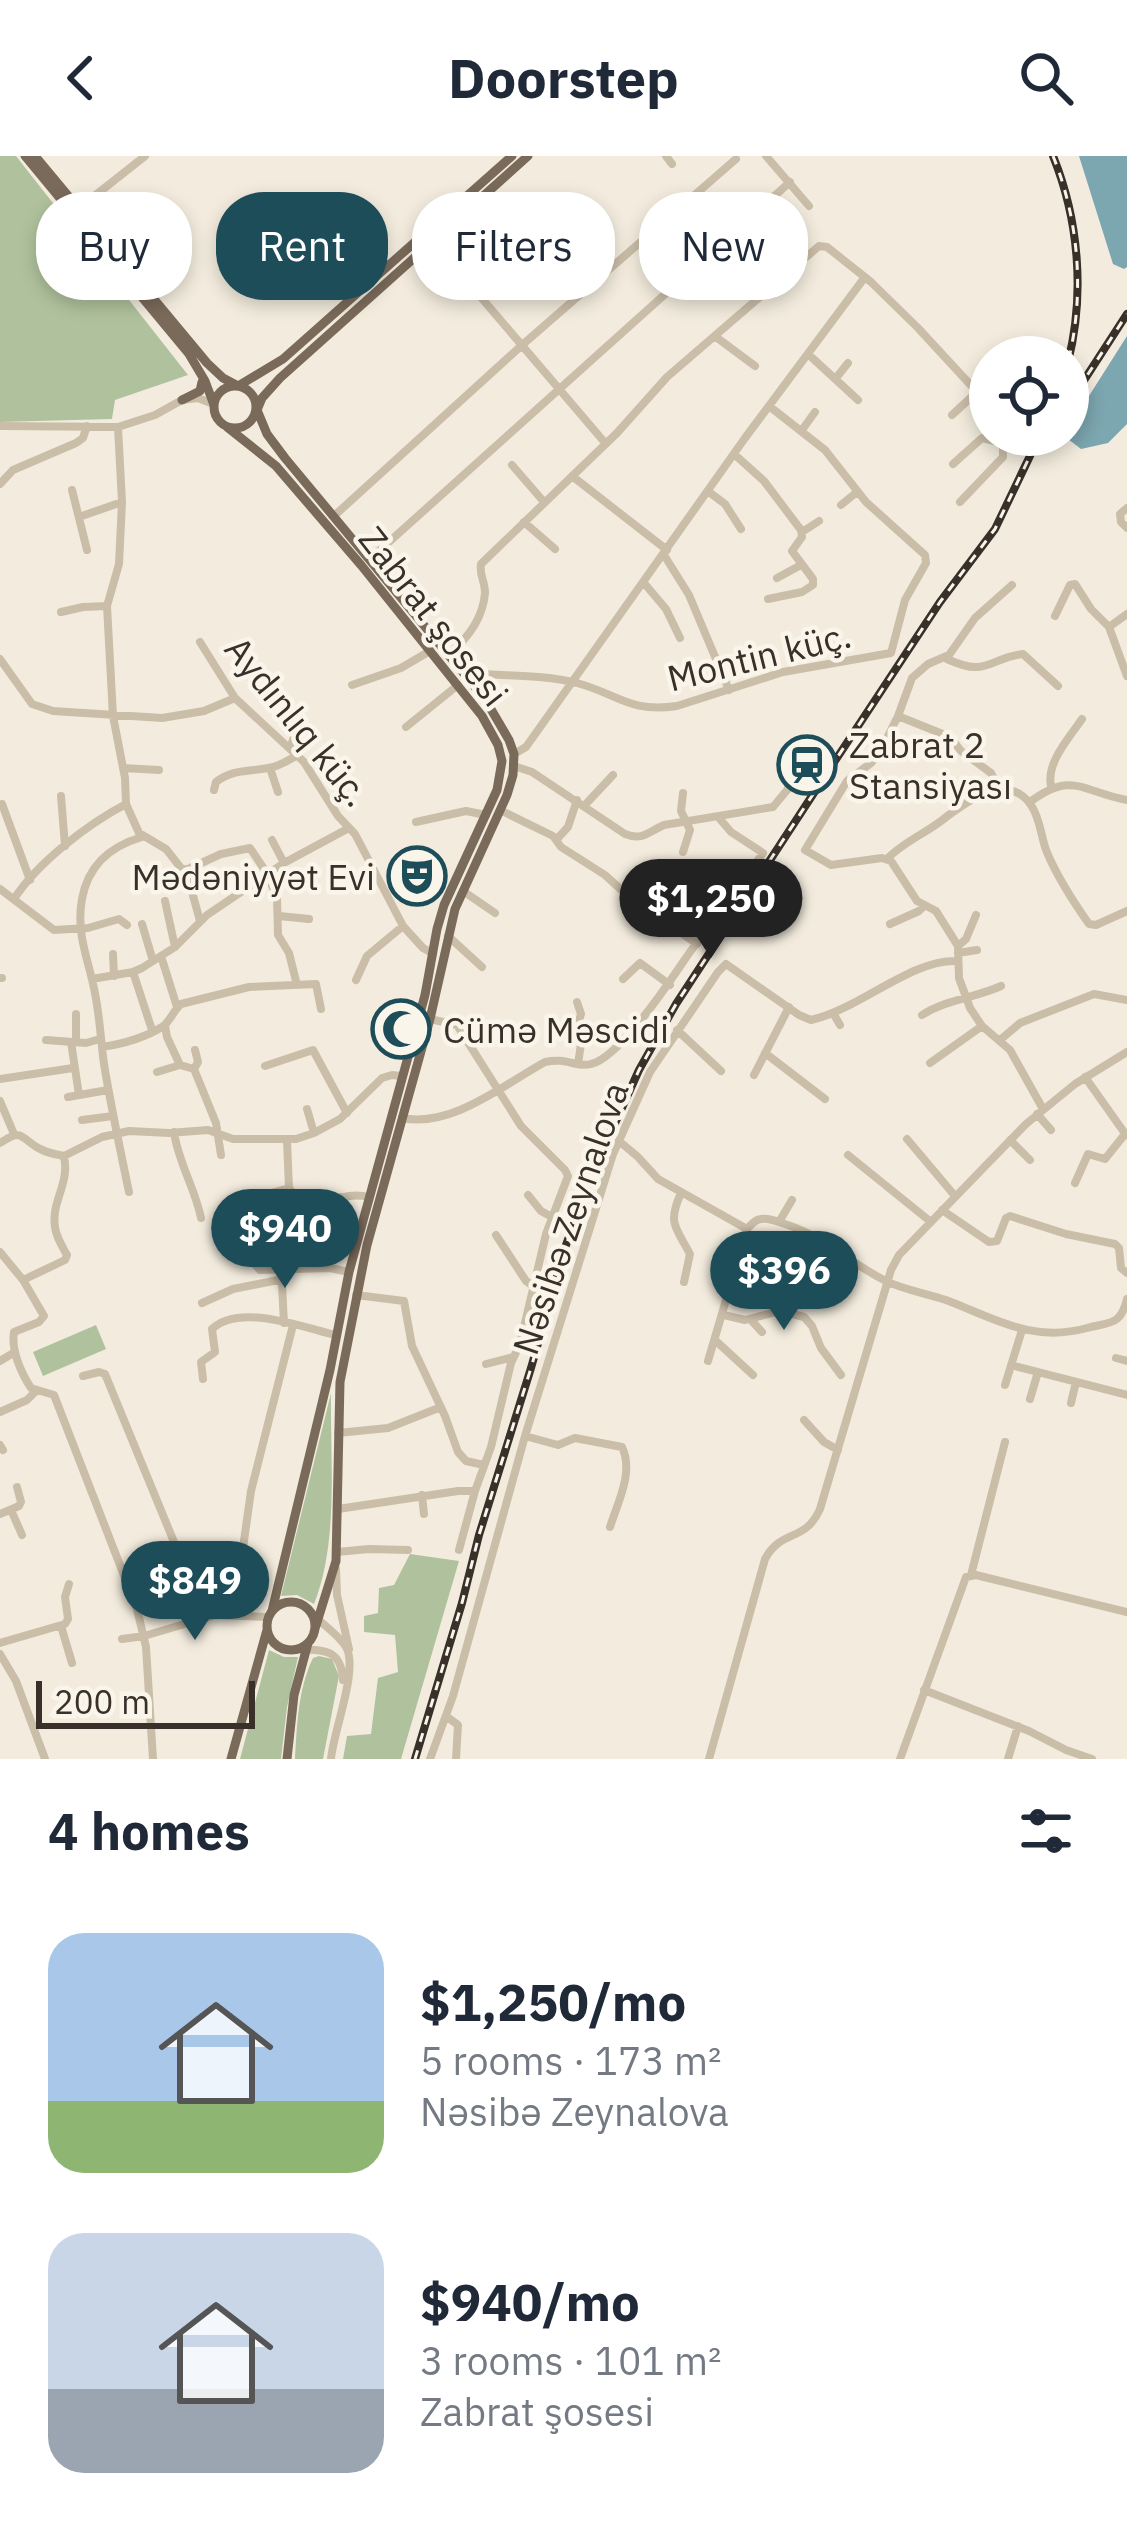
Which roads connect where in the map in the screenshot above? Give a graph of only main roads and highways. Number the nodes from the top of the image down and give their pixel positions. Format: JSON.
{"nodes":[{"id":1,"x":25,"y":156,"type":"edge"},
{"id":2,"x":34,"y":156,"type":"edge"},
{"id":3,"x":512,"y":156,"type":"edge"},
{"id":4,"x":529,"y":156,"type":"edge"},
{"id":5,"x":200,"y":370,"type":"junction"},
{"id":6,"x":238,"y":386,"type":"junction"},
{"id":7,"x":182,"y":400,"type":"road end"},
{"id":8,"x":214,"y":405,"type":"junction"},
{"id":9,"x":256,"y":410,"type":"junction"},
{"id":10,"x":226,"y":427,"type":"junction"},
{"id":11,"x":463,"y":681,"type":"junction"},
{"id":12,"x":424,"y":1018,"type":"junction"},
{"id":13,"x":407,"y":1078,"type":"junction"},
{"id":14,"x":341,"y":1336,"type":"junction"},
{"id":15,"x":270,"y":1614,"type":"junction"},
{"id":16,"x":315,"y":1617,"type":"junction"},
{"id":17,"x":267,"y":1630,"type":"junction"},
{"id":18,"x":303,"y":1648,"type":"junction"},
{"id":19,"x":231,"y":1759,"type":"edge"},
{"id":20,"x":287,"y":1759,"type":"edge"}],
"edges":[{"from":1,"to":5,"type":"main road"},
{"from":2,"to":6,"type":"main road"},
{"from":3,"to":6,"type":"main road"},
{"from":4,"to":9,"type":"main road"},
{"from":5,"to":7,"type":"main road"},
{"from":5,"to":8,"type":"main road"},
{"from":6,"to":8,"type":"main road"},
{"from":6,"to":9,"type":"main road"},
{"from":8,"to":10,"type":"main road"},
{"from":9,"to":10,"type":"main road"},
{"from":9,"to":11,"type":"main road","name":"Zabrat şosesi"},
{"from":10,"to":11,"type":"main road","name":"Zabrat şosesi"},
{"from":11,"to":12,"type":"main road","name":"Zabrat şosesi"},
{"from":11,"to":12,"type":"main road","name":"Zabrat şosesi"},
{"from":12,"to":13,"type":"main road","name":"Zabrat şosesi"},
{"from":13,"to":14,"type":"main road","name":"Zabrat şosesi"},
{"from":13,"to":14,"type":"main road","name":"Zabrat şosesi"},
{"from":14,"to":15,"type":"main road","name":"Zabrat şosesi"},
{"from":14,"to":16,"type":"main road"},
{"from":15,"to":16,"type":"main road"},
{"from":15,"to":17,"type":"main road"},
{"from":16,"to":18,"type":"main road"},
{"from":17,"to":18,"type":"main road"},
{"from":17,"to":19,"type":"main road"},
{"from":18,"to":20,"type":"main road"}]}
